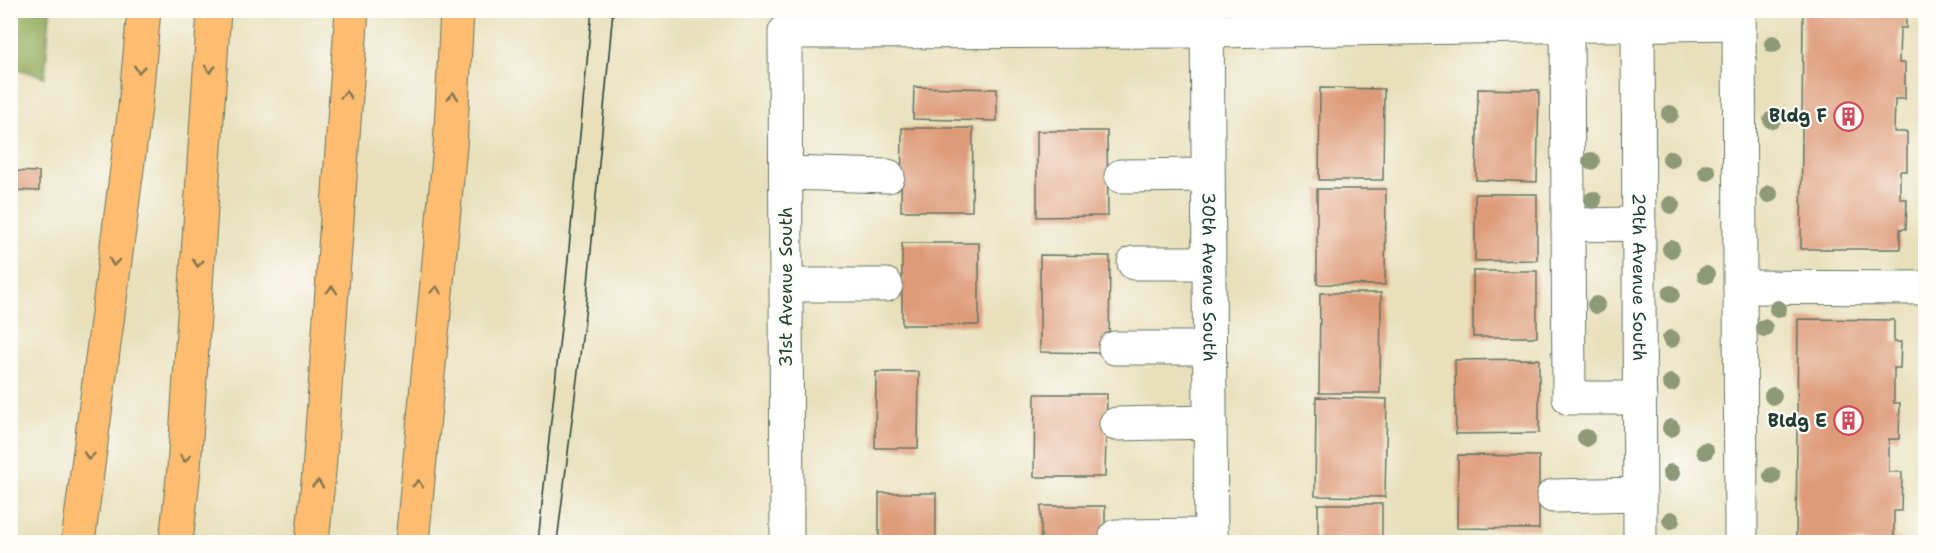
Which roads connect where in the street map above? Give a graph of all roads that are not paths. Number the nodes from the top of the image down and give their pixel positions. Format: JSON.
{"nodes":[{"id":1,"x":144,"y":10,"type":"edge"},
{"id":2,"x":214,"y":10,"type":"edge"},
{"id":3,"x":352,"y":10,"type":"edge"},
{"id":4,"x":457,"y":10,"type":"edge"},
{"id":5,"x":1739,"y":17,"type":"edge"},
{"id":6,"x":1638,"y":18,"type":"edge"},
{"id":7,"x":830,"y":21,"type":"edge"},
{"id":8,"x":1207,"y":21,"type":"edge"},
{"id":9,"x":1567,"y":26,"type":"junction"},
{"id":10,"x":786,"y":173,"type":"junction"},
{"id":11,"x":1208,"y":175,"type":"junction"},
{"id":12,"x":888,"y":176,"type":"dead end"},
{"id":13,"x":1121,"y":176,"type":"dead end"},
{"id":14,"x":1639,"y":224,"type":"junction"},
{"id":15,"x":1568,"y":225,"type":"junction"},
{"id":16,"x":1134,"y":263,"type":"dead end"},
{"id":17,"x":1208,"y":263,"type":"junction"},
{"id":18,"x":786,"y":285,"type":"junction"},
{"id":19,"x":886,"y":285,"type":"dead end"},
{"id":20,"x":1740,"y":287,"type":"junction"},
{"id":21,"x":1926,"y":288,"type":"edge"},
{"id":22,"x":1115,"y":348,"type":"dead end"},
{"id":23,"x":1209,"y":348,"type":"junction"},
{"id":24,"x":1640,"y":398,"type":"junction"},
{"id":25,"x":1210,"y":422,"type":"junction"},
{"id":26,"x":1116,"y":424,"type":"dead end"},
{"id":27,"x":1640,"y":494,"type":"junction"},
{"id":28,"x":1553,"y":496,"type":"dead end"},
{"id":29,"x":1116,"y":536,"type":"dead end"},
{"id":30,"x":1211,"y":539,"type":"edge"},
{"id":31,"x":78,"y":543,"type":"edge"},
{"id":32,"x":176,"y":543,"type":"edge"},
{"id":33,"x":312,"y":543,"type":"edge"},
{"id":34,"x":412,"y":543,"type":"edge"},
{"id":35,"x":787,"y":543,"type":"edge"},
{"id":36,"x":1640,"y":543,"type":"edge"},
{"id":37,"x":1741,"y":543,"type":"edge"}],
"edges":[{"from":1,"to":31,"type":"highway","one_way":true},
{"from":2,"to":32,"type":"highway","one_way":true},
{"from":33,"to":3,"type":"highway","one_way":true},
{"from":34,"to":4,"type":"highway","one_way":true},
{"from":5,"to":6,"type":"street"},
{"from":5,"to":20,"type":"street"},
{"from":6,"to":9,"type":"street"},
{"from":6,"to":14,"type":"street","name":"29th Avenue South"},
{"from":7,"to":8,"type":"street"},
{"from":7,"to":10,"type":"street","name":"31st Avenue South"},
{"from":8,"to":9,"type":"street"},
{"from":8,"to":11,"type":"street","name":"30th Avenue South"},
{"from":9,"to":15,"type":"street"},
{"from":10,"to":12,"type":"street"},
{"from":10,"to":18,"type":"street","name":"31st Avenue South"},
{"from":11,"to":13,"type":"street"},
{"from":11,"to":17,"type":"street","name":"30th Avenue South"},
{"from":14,"to":15,"type":"street"},
{"from":14,"to":24,"type":"street","name":"29th Avenue South"},
{"from":15,"to":24,"type":"street"},
{"from":16,"to":17,"type":"street"},
{"from":17,"to":23,"type":"street","name":"30th Avenue South"},
{"from":18,"to":19,"type":"street"},
{"from":18,"to":35,"type":"street","name":"31st Avenue South"},
{"from":20,"to":21,"type":"street"},
{"from":20,"to":37,"type":"street"},
{"from":22,"to":23,"type":"street"},
{"from":23,"to":25,"type":"street","name":"30th Avenue South"},
{"from":24,"to":27,"type":"street","name":"29th Avenue South"},
{"from":25,"to":26,"type":"street"},
{"from":25,"to":30,"type":"street","name":"30th Avenue South"},
{"from":27,"to":28,"type":"street"},
{"from":27,"to":36,"type":"street","name":"29th Avenue South"},
{"from":29,"to":30,"type":"street"}]}
